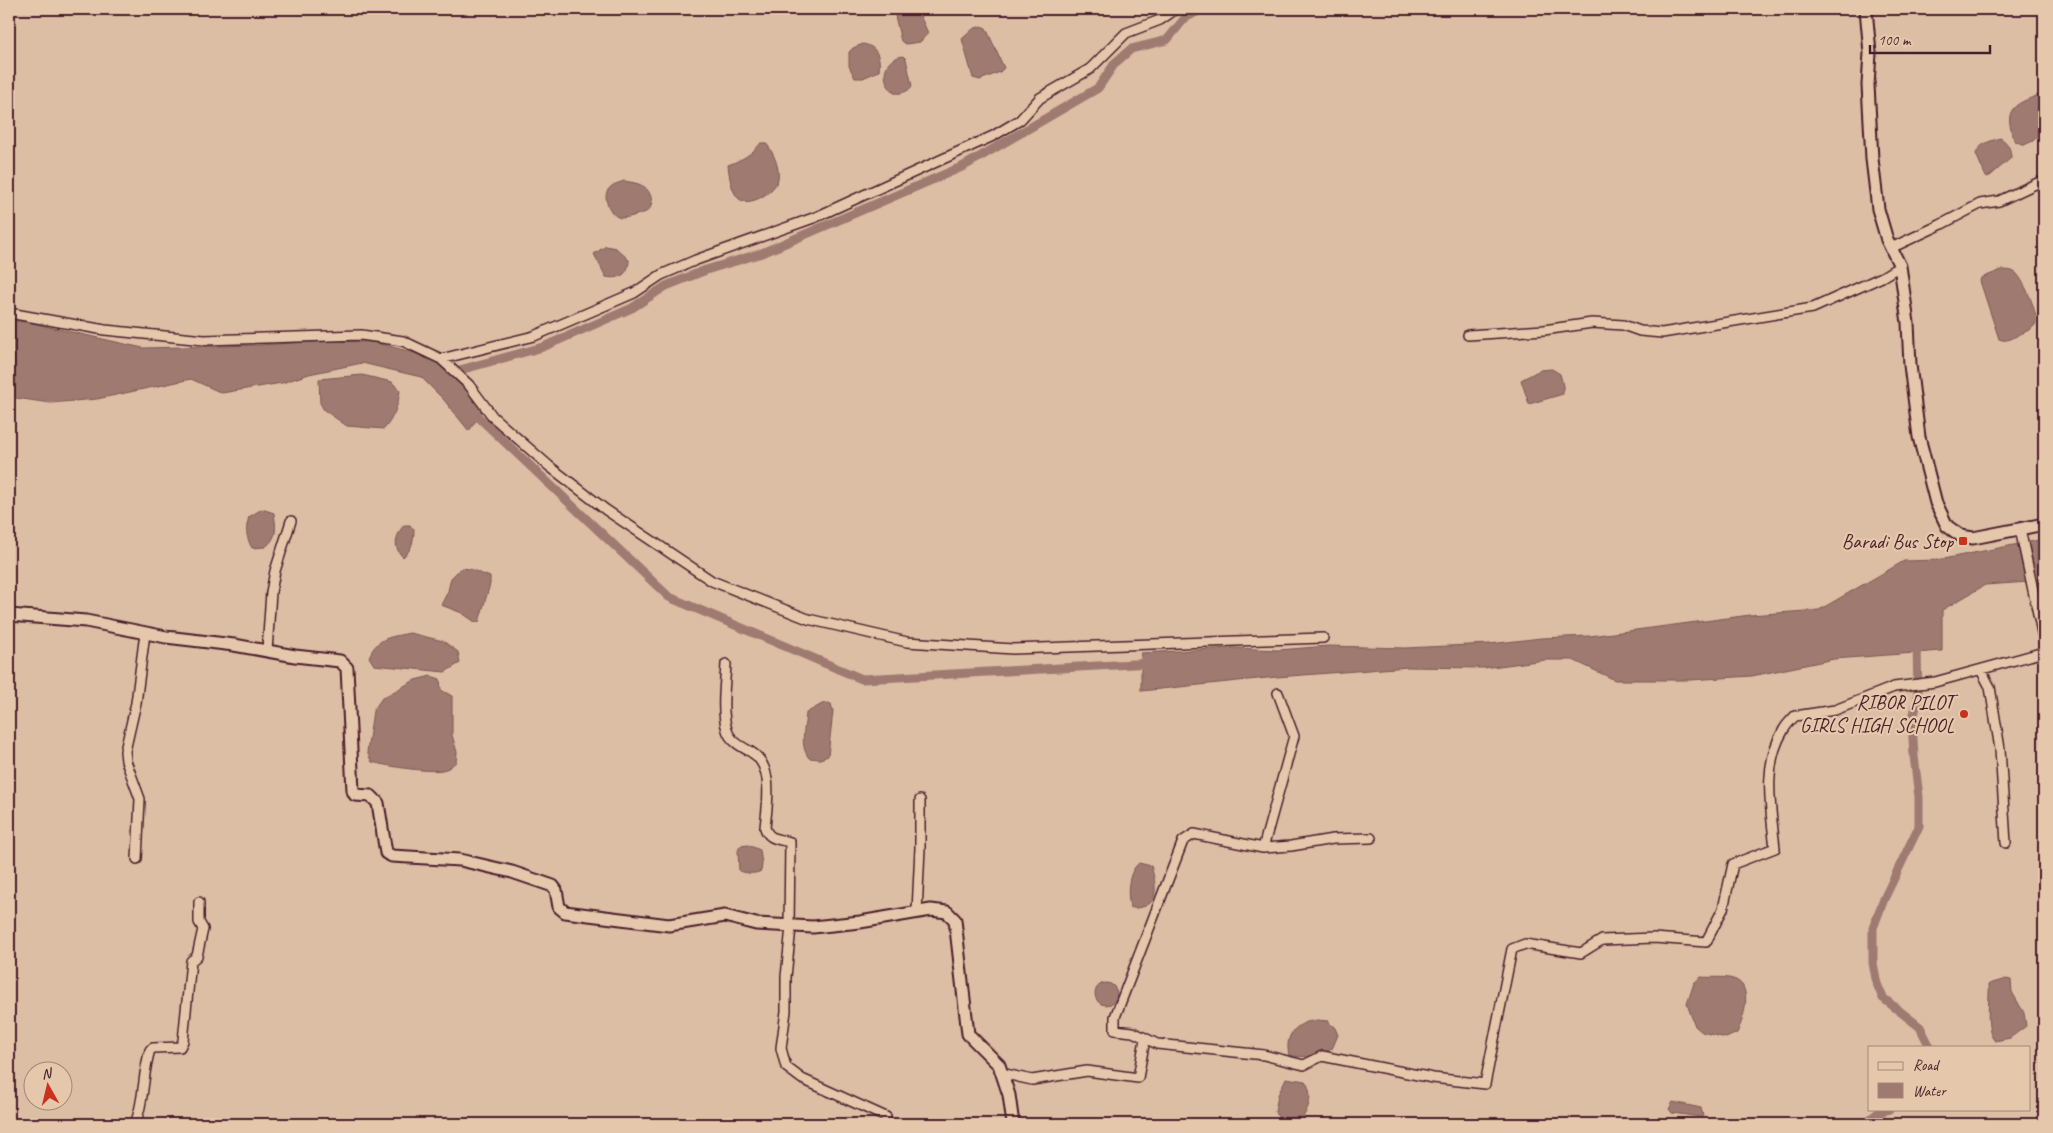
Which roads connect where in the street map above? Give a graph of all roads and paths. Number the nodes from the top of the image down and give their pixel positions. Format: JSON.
{"nodes":[{"id":1,"x":1176,"y":9,"type":"edge"},
{"id":2,"x":1866,"y":9,"type":"edge"},
{"id":3,"x":2044,"y":180,"type":"edge"},
{"id":4,"x":1891,"y":248,"type":"junction"},
{"id":5,"x":1900,"y":266,"type":"junction"},
{"id":6,"x":9,"y":313,"type":"edge"},
{"id":7,"x":1468,"y":335,"type":"dead end"},
{"id":8,"x":445,"y":362,"type":"junction"},
{"id":9,"x":291,"y":521,"type":"dead end"},
{"id":10,"x":2044,"y":524,"type":"edge"},
{"id":11,"x":2020,"y":529,"type":"junction"},
{"id":12,"x":9,"y":615,"type":"edge"},
{"id":13,"x":2043,"y":629,"type":"edge"},
{"id":14,"x":145,"y":633,"type":"junction"},
{"id":15,"x":1323,"y":638,"type":"dead end"},
{"id":16,"x":2044,"y":641,"type":"edge"},
{"id":17,"x":267,"y":651,"type":"junction"},
{"id":18,"x":2044,"y":652,"type":"edge"},
{"id":19,"x":726,"y":664,"type":"dead end"},
{"id":20,"x":1981,"y":670,"type":"junction"},
{"id":21,"x":1278,"y":693,"type":"dead end"},
{"id":22,"x":920,"y":800,"type":"dead end"},
{"id":23,"x":1371,"y":838,"type":"dead end"},
{"id":24,"x":2006,"y":843,"type":"dead end"},
{"id":25,"x":1263,"y":848,"type":"junction"},
{"id":26,"x":137,"y":859,"type":"dead end"},
{"id":27,"x":199,"y":902,"type":"dead end"},
{"id":28,"x":917,"y":912,"type":"junction"},
{"id":29,"x":790,"y":927,"type":"junction"},
{"id":30,"x":1145,"y":1039,"type":"junction"},
{"id":31,"x":1001,"y":1073,"type":"junction"},
{"id":32,"x":135,"y":1124,"type":"edge"},
{"id":33,"x":886,"y":1124,"type":"edge"},
{"id":34,"x":1013,"y":1124,"type":"edge"}],
"edges":[{"from":1,"to":8,"type":"street"},
{"from":2,"to":4,"type":"street"},
{"from":3,"to":4,"type":"street"},
{"from":4,"to":5,"type":"street"},
{"from":5,"to":7,"type":"street"},
{"from":5,"to":11,"type":"street"},
{"from":6,"to":8,"type":"street"},
{"from":8,"to":15,"type":"street"},
{"from":9,"to":17,"type":"street"},
{"from":10,"to":11,"type":"street"},
{"from":11,"to":13,"type":"street"},
{"from":12,"to":14,"type":"street"},
{"from":13,"to":16,"type":"street"},
{"from":14,"to":17,"type":"street"},
{"from":14,"to":26,"type":"street"},
{"from":17,"to":29,"type":"street"},
{"from":18,"to":20,"type":"street"},
{"from":19,"to":29,"type":"street"},
{"from":20,"to":24,"type":"street"},
{"from":20,"to":30,"type":"street"},
{"from":21,"to":25,"type":"street"},
{"from":22,"to":28,"type":"street"},
{"from":23,"to":25,"type":"street"},
{"from":25,"to":30,"type":"street"},
{"from":27,"to":32,"type":"street"},
{"from":28,"to":29,"type":"street"},
{"from":28,"to":31,"type":"street"},
{"from":29,"to":33,"type":"street"},
{"from":30,"to":31,"type":"street"},
{"from":31,"to":34,"type":"street"}]}
